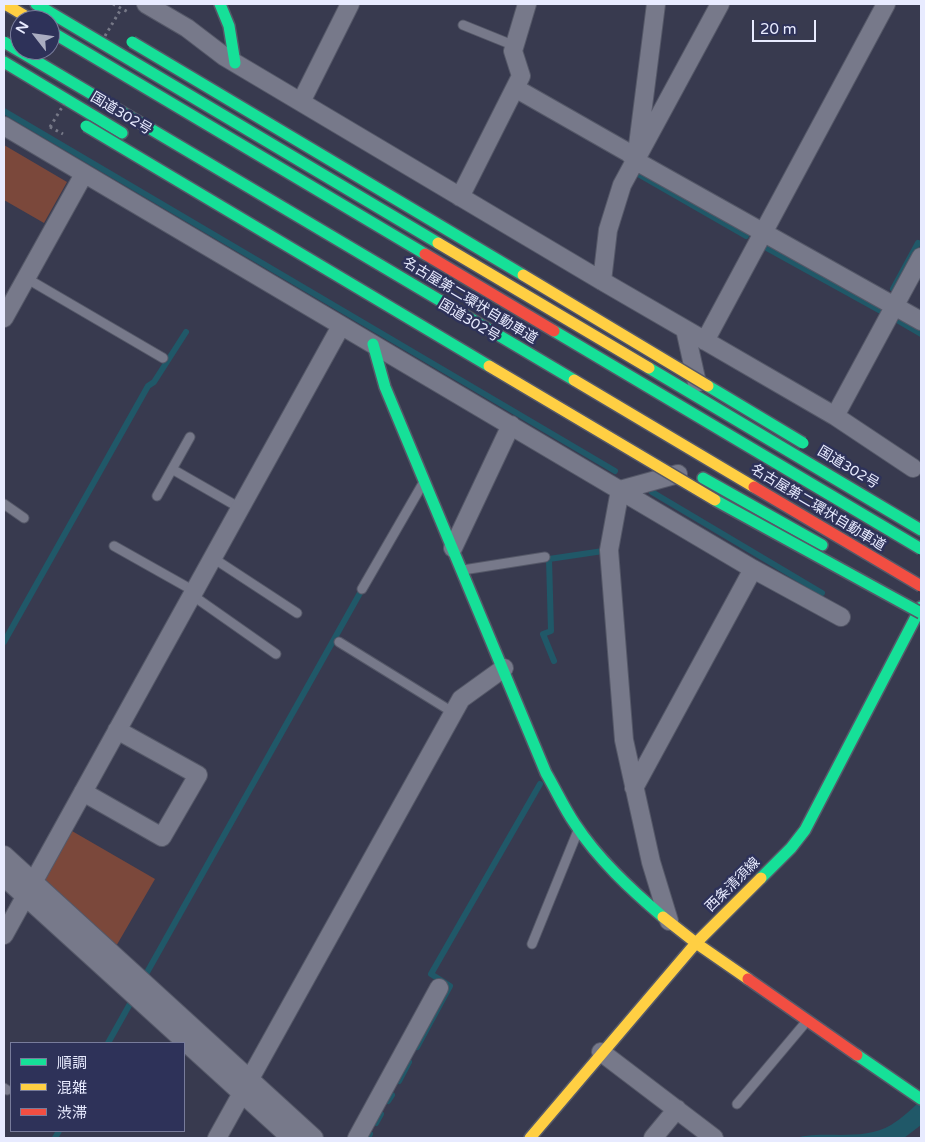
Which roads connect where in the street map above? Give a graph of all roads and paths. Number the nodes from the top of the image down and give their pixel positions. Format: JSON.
{"nodes":[{"id":1,"x":36,"y":4,"type":"edge"},
{"id":2,"x":113,"y":4,"type":"edge"},
{"id":3,"x":146,"y":4,"type":"edge"},
{"id":4,"x":220,"y":4,"type":"edge"},
{"id":5,"x":350,"y":4,"type":"edge"},
{"id":6,"x":527,"y":4,"type":"edge"},
{"id":7,"x":656,"y":4,"type":"edge"},
{"id":8,"x":720,"y":4,"type":"edge"},
{"id":9,"x":886,"y":4,"type":"edge"},
{"id":10,"x":121,"y":9,"type":"dead end"},
{"id":11,"x":463,"y":25,"type":"dead end"},
{"id":12,"x":60,"y":37,"type":"edge"},
{"id":13,"x":128,"y":40,"type":"dead end"},
{"id":14,"x":4,"y":42,"type":"edge"},
{"id":15,"x":515,"y":46,"type":"junction"},
{"id":16,"x":4,"y":62,"type":"edge"},
{"id":17,"x":236,"y":63,"type":"junction"},
{"id":18,"x":515,"y":88,"type":"junction"},
{"id":19,"x":301,"y":102,"type":"junction"},
{"id":20,"x":82,"y":124,"type":"dead end"},
{"id":21,"x":4,"y":126,"type":"edge"},
{"id":22,"x":132,"y":139,"type":"dead end"},
{"id":23,"x":636,"y":160,"type":"junction"},
{"id":24,"x":84,"y":174,"type":"junction"},
{"id":25,"x":460,"y":197,"type":"junction"},
{"id":26,"x":763,"y":232,"type":"junction"},
{"id":27,"x":921,"y":257,"type":"edge"},
{"id":28,"x":26,"y":278,"type":"junction"},
{"id":29,"x":602,"y":281,"type":"junction"},
{"id":30,"x":895,"y":306,"type":"junction"},
{"id":31,"x":4,"y":318,"type":"edge"},
{"id":32,"x":921,"y":321,"type":"edge"},
{"id":33,"x":341,"y":326,"type":"junction"},
{"id":34,"x":685,"y":329,"type":"junction"},
{"id":35,"x":705,"y":341,"type":"junction"},
{"id":36,"x":373,"y":344,"type":"junction"},
{"id":37,"x":163,"y":358,"type":"dead end"},
{"id":38,"x":700,"y":398,"type":"junction"},
{"id":39,"x":835,"y":416,"type":"junction"},
{"id":40,"x":510,"y":425,"type":"junction"},
{"id":41,"x":190,"y":437,"type":"dead end"},
{"id":42,"x":811,"y":448,"type":"dead end"},
{"id":43,"x":673,"y":460,"type":"dead end"},
{"id":44,"x":835,"y":465,"type":"dead end"},
{"id":45,"x":914,"y":468,"type":"dead end"},
{"id":46,"x":172,"y":469,"type":"junction"},
{"id":47,"x":690,"y":470,"type":"junction"},
{"id":48,"x":424,"y":480,"type":"junction"},
{"id":49,"x":620,"y":490,"type":"junction"},
{"id":50,"x":157,"y":496,"type":"dead end"},
{"id":51,"x":4,"y":504,"type":"edge"},
{"id":52,"x":240,"y":508,"type":"junction"},
{"id":53,"x":24,"y":518,"type":"dead end"},
{"id":54,"x":921,"y":525,"type":"edge"},
{"id":55,"x":921,"y":530,"type":"edge"},
{"id":56,"x":114,"y":546,"type":"dead end"},
{"id":57,"x":452,"y":548,"type":"junction"},
{"id":58,"x":921,"y":549,"type":"edge"},
{"id":59,"x":545,"y":557,"type":"dead end"},
{"id":60,"x":213,"y":558,"type":"junction"},
{"id":61,"x":753,"y":568,"type":"junction"},
{"id":62,"x":462,"y":570,"type":"junction"},
{"id":63,"x":921,"y":586,"type":"edge"},
{"id":64,"x":362,"y":590,"type":"dead end"},
{"id":65,"x":193,"y":593,"type":"junction"},
{"id":66,"x":921,"y":602,"type":"edge"},
{"id":67,"x":921,"y":607,"type":"edge"},
{"id":68,"x":296,"y":613,"type":"dead end"},
{"id":69,"x":921,"y":613,"type":"edge"},
{"id":70,"x":841,"y":617,"type":"dead end"},
{"id":71,"x":338,"y":642,"type":"dead end"},
{"id":72,"x":276,"y":654,"type":"dead end"},
{"id":73,"x":504,"y":668,"type":"junction"},
{"id":74,"x":454,"y":713,"type":"junction"},
{"id":75,"x":118,"y":730,"type":"junction"},
{"id":76,"x":634,"y":788,"type":"junction"},
{"id":77,"x":83,"y":792,"type":"junction"},
{"id":78,"x":578,"y":829,"type":"junction"},
{"id":79,"x":4,"y":855,"type":"edge"},
{"id":80,"x":4,"y":877,"type":"edge"},
{"id":81,"x":29,"y":889,"type":"junction"},
{"id":82,"x":669,"y":923,"type":"junction"},
{"id":83,"x":4,"y":935,"type":"edge"},
{"id":84,"x":696,"y":943,"type":"junction"},
{"id":85,"x":532,"y":944,"type":"dead end"},
{"id":86,"x":439,"y":988,"type":"dead end"},
{"id":87,"x":808,"y":1020,"type":"junction"},
{"id":88,"x":601,"y":1052,"type":"junction"},
{"id":89,"x":246,"y":1087,"type":"junction"},
{"id":90,"x":919,"y":1092,"type":"edge"},
{"id":91,"x":737,"y":1104,"type":"dead end"},
{"id":92,"x":677,"y":1109,"type":"junction"},
{"id":93,"x":217,"y":1138,"type":"edge"},
{"id":94,"x":291,"y":1138,"type":"edge"},
{"id":95,"x":314,"y":1138,"type":"edge"},
{"id":96,"x":357,"y":1138,"type":"edge"},
{"id":97,"x":530,"y":1138,"type":"edge"},
{"id":98,"x":654,"y":1138,"type":"edge"},
{"id":99,"x":714,"y":1138,"type":"edge"}],
"edges":[{"from":1,"to":38,"type":"main road","name":"国道302号"},
{"from":2,"to":10,"type":"path"},
{"from":3,"to":17,"type":"street"},
{"from":4,"to":17,"type":"main road"},
{"from":5,"to":19,"type":"street"},
{"from":6,"to":15,"type":"street"},
{"from":7,"to":23,"type":"street"},
{"from":8,"to":23,"type":"street"},
{"from":9,"to":26,"type":"street"},
{"from":11,"to":15,"type":"lane"},
{"from":12,"to":58,"type":"main road","name":"名古屋第二環状自動車道","bridge":true},
{"from":13,"to":42,"type":"main road","bridge":true},
{"from":14,"to":63,"type":"main road","name":"名古屋第二環状自動車道","bridge":true},
{"from":15,"to":18,"type":"street"},
{"from":16,"to":22,"type":"main road","name":"国道302号"},
{"from":17,"to":19,"type":"street"},
{"from":18,"to":23,"type":"street"},
{"from":18,"to":25,"type":"street"},
{"from":19,"to":25,"type":"street"},
{"from":20,"to":69,"type":"main road","bridge":true},
{"from":21,"to":24,"type":"street"},
{"from":23,"to":26,"type":"street"},
{"from":23,"to":29,"type":"street"},
{"from":24,"to":28,"type":"street"},
{"from":24,"to":33,"type":"street"},
{"from":25,"to":29,"type":"street"},
{"from":26,"to":30,"type":"street"},
{"from":26,"to":35,"type":"street"},
{"from":27,"to":30,"type":"street"},
{"from":28,"to":31,"type":"street"},
{"from":28,"to":37,"type":"lane"},
{"from":29,"to":34,"type":"street"},
{"from":30,"to":32,"type":"street"},
{"from":30,"to":39,"type":"street"},
{"from":33,"to":36,"type":"street"},
{"from":33,"to":52,"type":"street"},
{"from":34,"to":35,"type":"street"},
{"from":34,"to":38,"type":"street"},
{"from":35,"to":39,"type":"street"},
{"from":36,"to":40,"type":"street"},
{"from":36,"to":48,"type":"main road"},
{"from":38,"to":55,"type":"main road","name":"国道302号"},
{"from":39,"to":45,"type":"street"},
{"from":40,"to":49,"type":"street"},
{"from":40,"to":57,"type":"street"},
{"from":41,"to":46,"type":"lane"},
{"from":43,"to":47,"type":"main road"},
{"from":44,"to":54,"type":"main road"},
{"from":46,"to":50,"type":"lane"},
{"from":46,"to":52,"type":"lane"},
{"from":47,"to":49,"type":"street"},
{"from":47,"to":66,"type":"main road"},
{"from":48,"to":57,"type":"main road"},
{"from":48,"to":64,"type":"lane"},
{"from":49,"to":61,"type":"street"},
{"from":49,"to":76,"type":"street"},
{"from":51,"to":53,"type":"lane"},
{"from":52,"to":60,"type":"street"},
{"from":56,"to":65,"type":"lane"},
{"from":57,"to":62,"type":"main road"},
{"from":59,"to":62,"type":"lane"},
{"from":60,"to":65,"type":"street"},
{"from":60,"to":68,"type":"lane"},
{"from":61,"to":70,"type":"street"},
{"from":61,"to":76,"type":"street"},
{"from":62,"to":73,"type":"main road"},
{"from":65,"to":72,"type":"lane"},
{"from":65,"to":75,"type":"street"},
{"from":67,"to":84,"type":"main road","name":"西条清須線"},
{"from":71,"to":74,"type":"lane"},
{"from":73,"to":74,"type":"street"},
{"from":73,"to":78,"type":"main road"},
{"from":74,"to":89,"type":"street"},
{"from":75,"to":77,"type":"street"},
{"from":75,"to":77,"type":"street"},
{"from":76,"to":82,"type":"street"},
{"from":77,"to":81,"type":"street"},
{"from":78,"to":82,"type":"main road"},
{"from":78,"to":85,"type":"lane"},
{"from":79,"to":81,"type":"street"},
{"from":80,"to":81,"type":"street"},
{"from":81,"to":83,"type":"street"},
{"from":81,"to":89,"type":"street"},
{"from":82,"to":84,"type":"main road"},
{"from":84,"to":87,"type":"main road"},
{"from":84,"to":88,"type":"main road","name":"西条清須線"},
{"from":86,"to":96,"type":"street"},
{"from":87,"to":90,"type":"main road"},
{"from":87,"to":91,"type":"lane"},
{"from":88,"to":92,"type":"street"},
{"from":88,"to":97,"type":"main road","name":"西条清須線"},
{"from":89,"to":93,"type":"street"},
{"from":89,"to":94,"type":"street"},
{"from":89,"to":95,"type":"street"},
{"from":92,"to":98,"type":"street"},
{"from":92,"to":99,"type":"street"}]}
